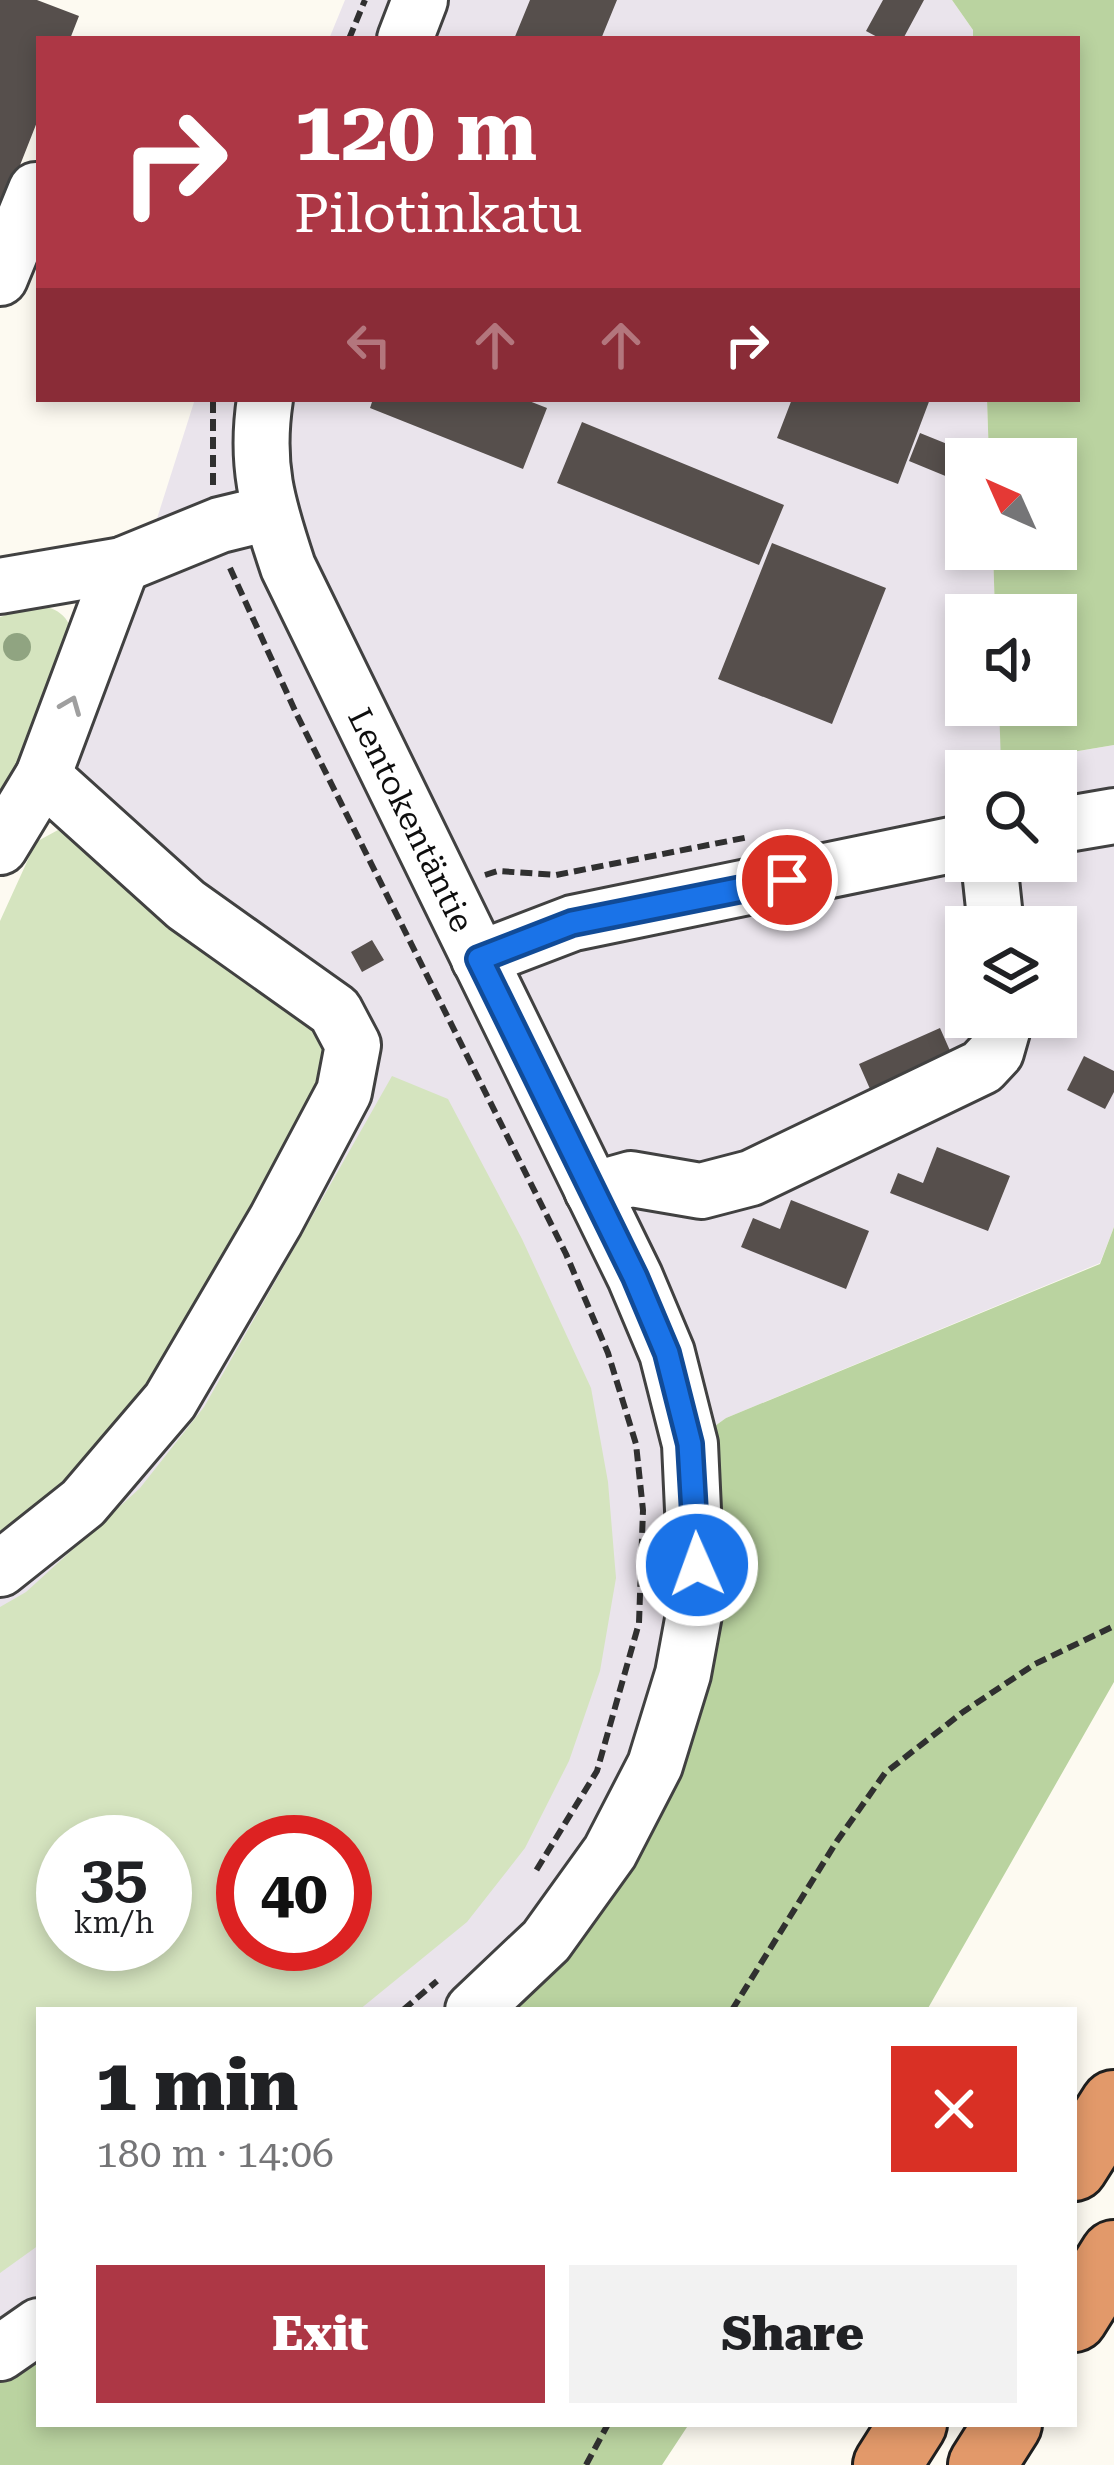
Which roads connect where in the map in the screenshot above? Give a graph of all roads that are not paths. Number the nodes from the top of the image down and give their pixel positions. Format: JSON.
{"nodes":[{"id":1,"x":420,"y":0,"type":"edge"},
{"id":2,"x":405,"y":36,"type":"edge"},
{"id":3,"x":36,"y":190,"type":"dead end"},
{"id":4,"x":0,"y":278,"type":"edge"},
{"id":5,"x":265,"y":402,"type":"edge"},
{"id":6,"x":269,"y":513,"type":"junction"},
{"id":7,"x":122,"y":565,"type":"junction"},
{"id":8,"x":0,"y":586,"type":"edge"},
{"id":9,"x":43,"y":776,"type":"junction"},
{"id":10,"x":1114,"y":815,"type":"edge"},
{"id":11,"x":1077,"y":822,"type":"edge"},
{"id":12,"x":945,"y":846,"type":"edge"},
{"id":13,"x":0,"y":847,"type":"edge"},
{"id":14,"x":479,"y":959,"type":"junction"},
{"id":15,"x":1000,"y":1038,"type":"edge"},
{"id":16,"x":592,"y":1190,"type":"junction"},
{"id":17,"x":0,"y":1569,"type":"edge"},
{"id":18,"x":460,"y":1990,"type":"edge"},
{"id":19,"x":1114,"y":2104,"type":"edge"},
{"id":20,"x":1077,"y":2162,"type":"edge"},
{"id":21,"x":1114,"y":2254,"type":"edge"},
{"id":22,"x":1077,"y":2313,"type":"edge"},
{"id":23,"x":36,"y":2328,"type":"edge"},
{"id":24,"x":0,"y":2353,"type":"edge"},
{"id":25,"x":911,"y":2427,"type":"edge"},
{"id":26,"x":1005,"y":2427,"type":"edge"},
{"id":27,"x":887,"y":2465,"type":"edge"},
{"id":28,"x":982,"y":2465,"type":"edge"}],
"edges":[{"from":1,"to":2,"type":"street"},
{"from":3,"to":4,"type":"street"},
{"from":5,"to":6,"type":"street","name":"Lentokentäntie"},
{"from":6,"to":7,"type":"street"},
{"from":6,"to":14,"type":"street","name":"Lentokentäntie"},
{"from":7,"to":8,"type":"street"},
{"from":9,"to":7,"type":"street","one_way":true},
{"from":9,"to":13,"type":"street"},
{"from":9,"to":17,"type":"street"},
{"from":10,"to":11,"type":"street"},
{"from":12,"to":14,"type":"street"},
{"from":14,"to":16,"type":"street","name":"Lentokentäntie"},
{"from":15,"to":16,"type":"street"},
{"from":16,"to":18,"type":"street","name":"Lentokentäntie"},
{"from":19,"to":20,"type":"highway"},
{"from":21,"to":22,"type":"highway"},
{"from":23,"to":24,"type":"street"},
{"from":25,"to":27,"type":"highway"},
{"from":26,"to":28,"type":"highway"}]}
